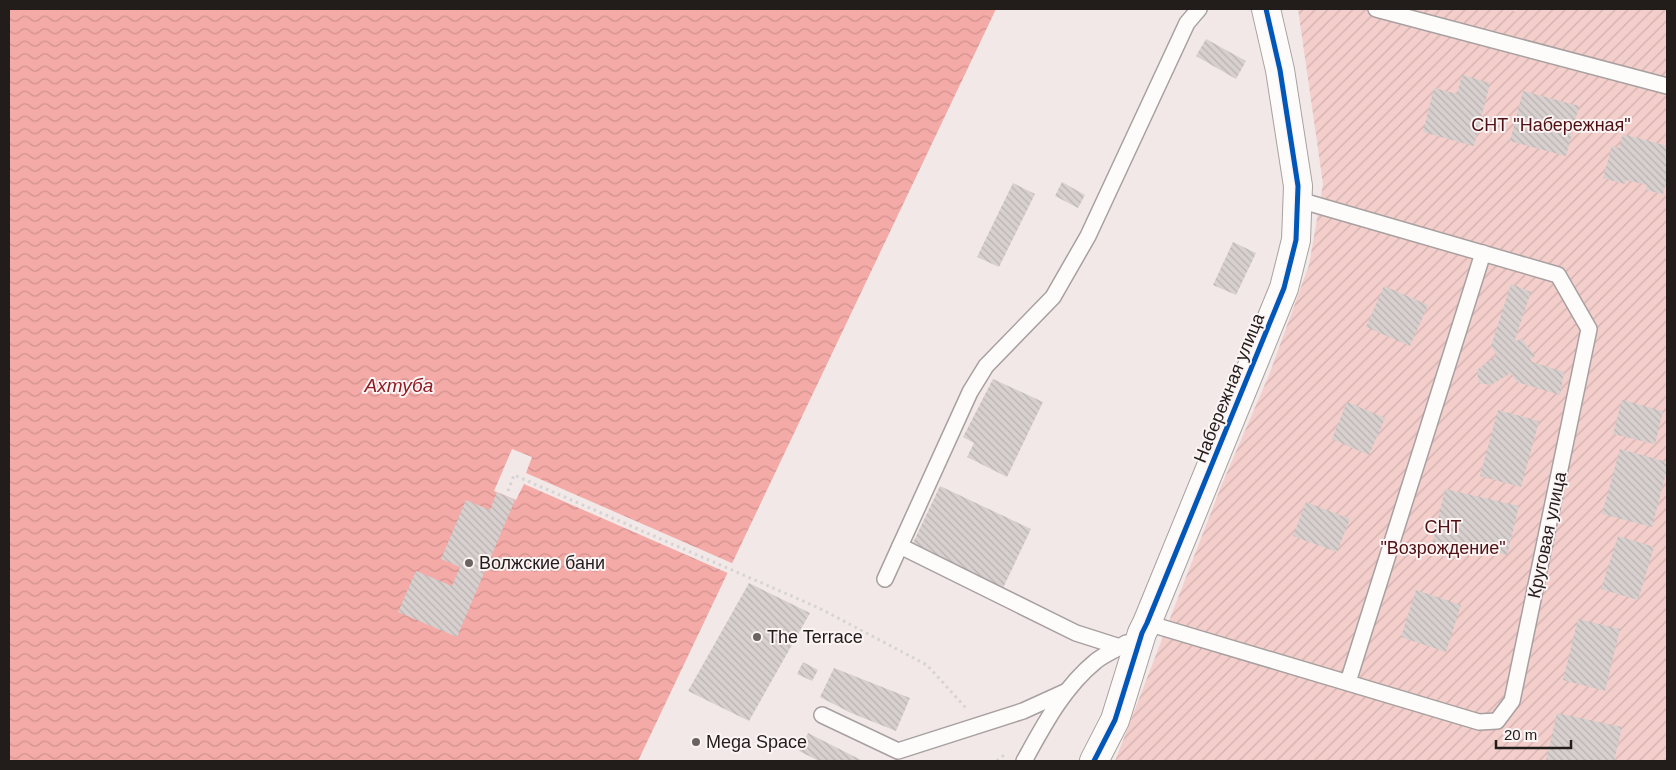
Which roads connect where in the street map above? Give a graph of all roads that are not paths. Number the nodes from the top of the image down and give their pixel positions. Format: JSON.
{"nodes":[{"id":1,"x":1199,"y":9,"type":"edge"},
{"id":2,"x":1266,"y":9,"type":"edge"},
{"id":3,"x":1376,"y":9,"type":"edge"},
{"id":4,"x":1667,"y":86,"type":"edge"},
{"id":5,"x":1299,"y":200,"type":"junction"},
{"id":6,"x":1483,"y":254,"type":"junction"},
{"id":7,"x":900,"y":546,"type":"junction"},
{"id":8,"x":885,"y":579,"type":"dead end"},
{"id":9,"x":1136,"y":634,"type":"junction"},
{"id":10,"x":1348,"y":682,"type":"junction"},
{"id":11,"x":1066,"y":691,"type":"junction"},
{"id":12,"x":822,"y":715,"type":"dead end"},
{"id":13,"x":1024,"y":761,"type":"edge"},
{"id":14,"x":1094,"y":761,"type":"edge"}],
"edges":[{"from":1,"to":7,"type":"lane"},
{"from":2,"to":5,"type":"street","name":"Набережная улица"},
{"from":3,"to":4,"type":"lane"},
{"from":5,"to":6,"type":"lane","name":"Круговая улица"},
{"from":5,"to":9,"type":"street","name":"Набережная улица"},
{"from":6,"to":10,"type":"lane"},
{"from":6,"to":10,"type":"lane","name":"Круговая улица"},
{"from":7,"to":8,"type":"lane"},
{"from":7,"to":9,"type":"lane","name":"Круговая улица"},
{"from":9,"to":10,"type":"lane","name":"Круговая улица"},
{"from":9,"to":11,"type":"lane"},
{"from":9,"to":14,"type":"street","name":"Набережная улица"},
{"from":11,"to":12,"type":"lane"},
{"from":11,"to":13,"type":"lane"}]}
